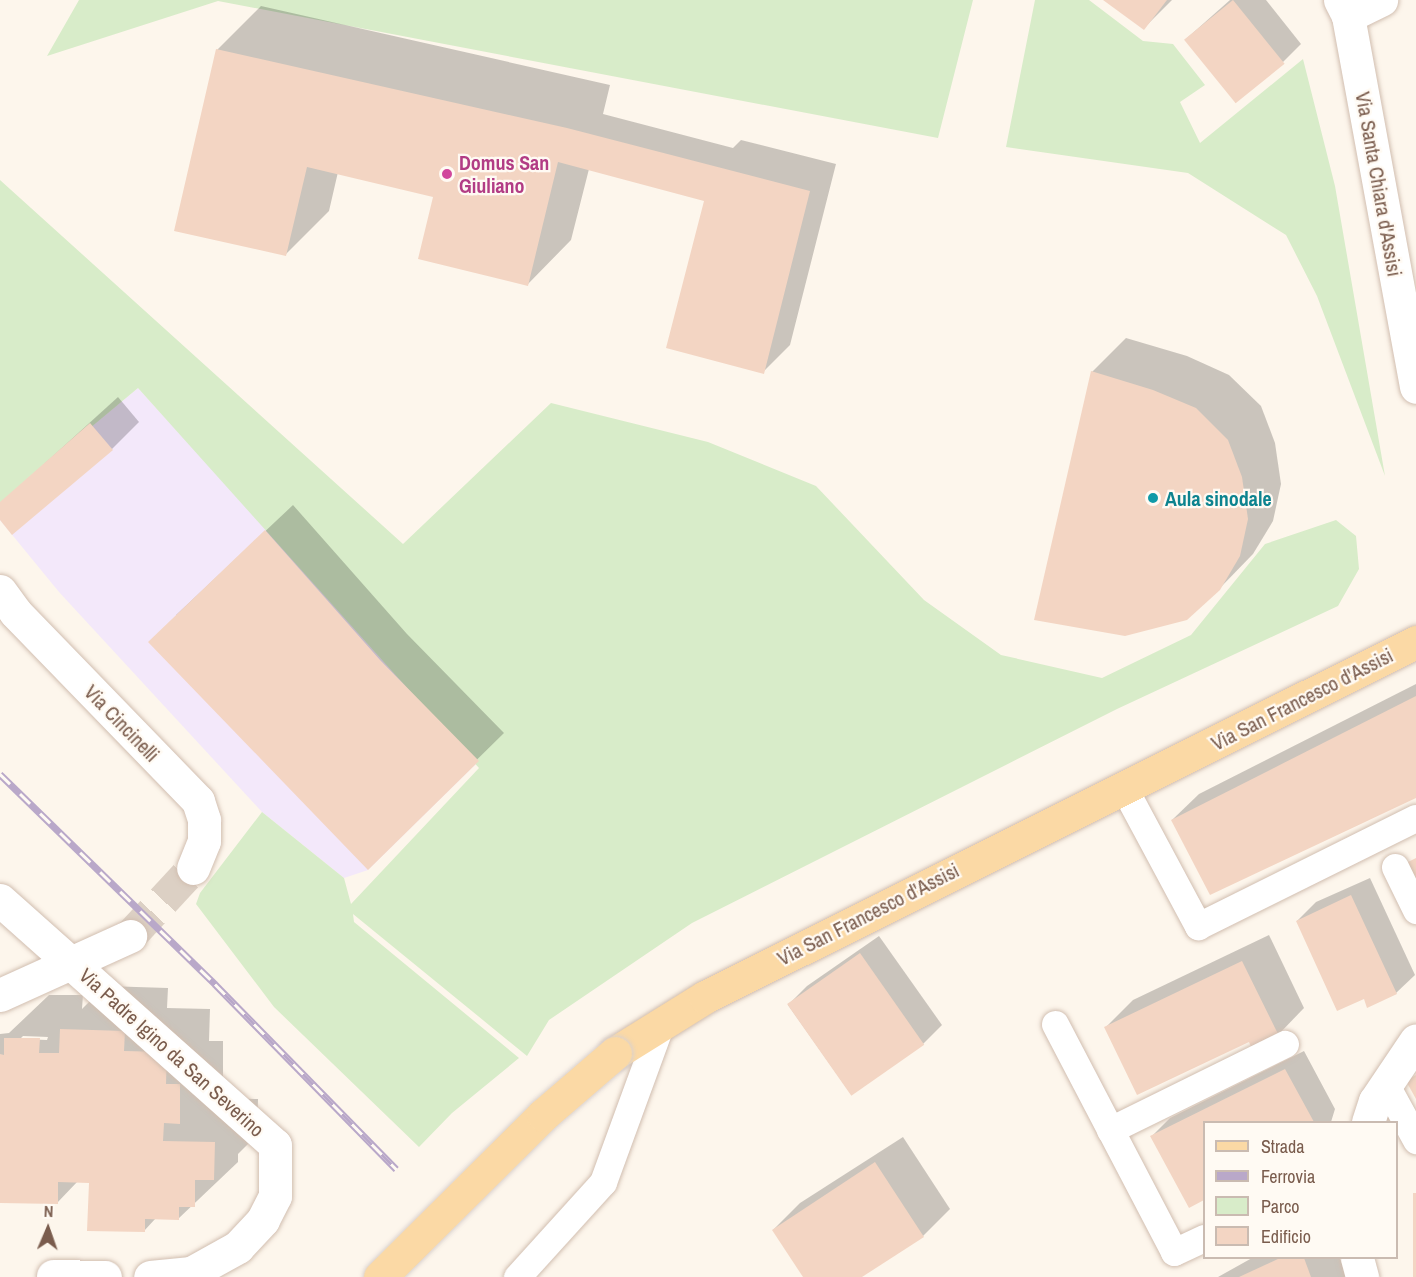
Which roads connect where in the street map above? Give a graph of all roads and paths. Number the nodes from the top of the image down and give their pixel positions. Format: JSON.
{"nodes":[{"id":1,"x":1381,"y":0,"type":"edge"},
{"id":2,"x":1344,"y":8,"type":"edge"},
{"id":3,"x":1416,"y":387,"type":"edge"},
{"id":4,"x":0,"y":591,"type":"edge"},
{"id":5,"x":1416,"y":642,"type":"edge"},
{"id":6,"x":1124,"y":788,"type":"junction"},
{"id":7,"x":1416,"y":818,"type":"edge"},
{"id":8,"x":1395,"y":867,"type":"dead end"},
{"id":9,"x":193,"y":868,"type":"tunnel mouth"},
{"id":10,"x":0,"y":900,"type":"edge"},
{"id":11,"x":1416,"y":910,"type":"edge"},
{"id":12,"x":130,"y":936,"type":"tunnel mouth"},
{"id":13,"x":73,"y":963,"type":"junction"},
{"id":14,"x":0,"y":995,"type":"edge"},
{"id":15,"x":662,"y":1021,"type":"junction"},
{"id":16,"x":1055,"y":1024,"type":"dead end"},
{"id":17,"x":1416,"y":1040,"type":"edge"},
{"id":18,"x":1285,"y":1044,"type":"dead end"},
{"id":19,"x":1386,"y":1085,"type":"junction"},
{"id":20,"x":1368,"y":1121,"type":"edge"},
{"id":21,"x":1110,"y":1130,"type":"junction"},
{"id":22,"x":1416,"y":1140,"type":"edge"},
{"id":23,"x":1203,"y":1238,"type":"edge"},
{"id":24,"x":1358,"y":1259,"type":"edge"},
{"id":25,"x":53,"y":1276,"type":"edge"},
{"id":26,"x":105,"y":1277,"type":"edge"},
{"id":27,"x":150,"y":1277,"type":"edge"},
{"id":28,"x":380,"y":1277,"type":"edge"},
{"id":29,"x":517,"y":1277,"type":"edge"},
{"id":30,"x":1362,"y":1277,"type":"edge"}],
"edges":[{"from":1,"to":2,"type":"street"},
{"from":2,"to":3,"type":"street","name":"Via Santa Chiara d'Assisi"},
{"from":4,"to":9,"type":"street","name":"Via Cincinelli"},
{"from":5,"to":6,"type":"main road","name":"Via San Francesco d'Assisi"},
{"from":6,"to":7,"type":"lane"},
{"from":6,"to":15,"type":"main road","name":"Via San Francesco d'Assisi"},
{"from":8,"to":11,"type":"lane"},
{"from":10,"to":13,"type":"street","name":"Via Padre Igino da San Severino"},
{"from":12,"to":13,"type":"street"},
{"from":13,"to":14,"type":"street"},
{"from":13,"to":27,"type":"street","name":"Via Padre Igino da San Severino"},
{"from":15,"to":28,"type":"main road","name":"Via San Francesco d'Assisi","bridge":true},
{"from":15,"to":29,"type":"lane"},
{"from":16,"to":21,"type":"lane"},
{"from":17,"to":19,"type":"street"},
{"from":18,"to":21,"type":"lane"},
{"from":19,"to":20,"type":"street"},
{"from":19,"to":22,"type":"lane"},
{"from":21,"to":23,"type":"lane"},
{"from":24,"to":30,"type":"street"},
{"from":25,"to":26,"type":"street"}]}
